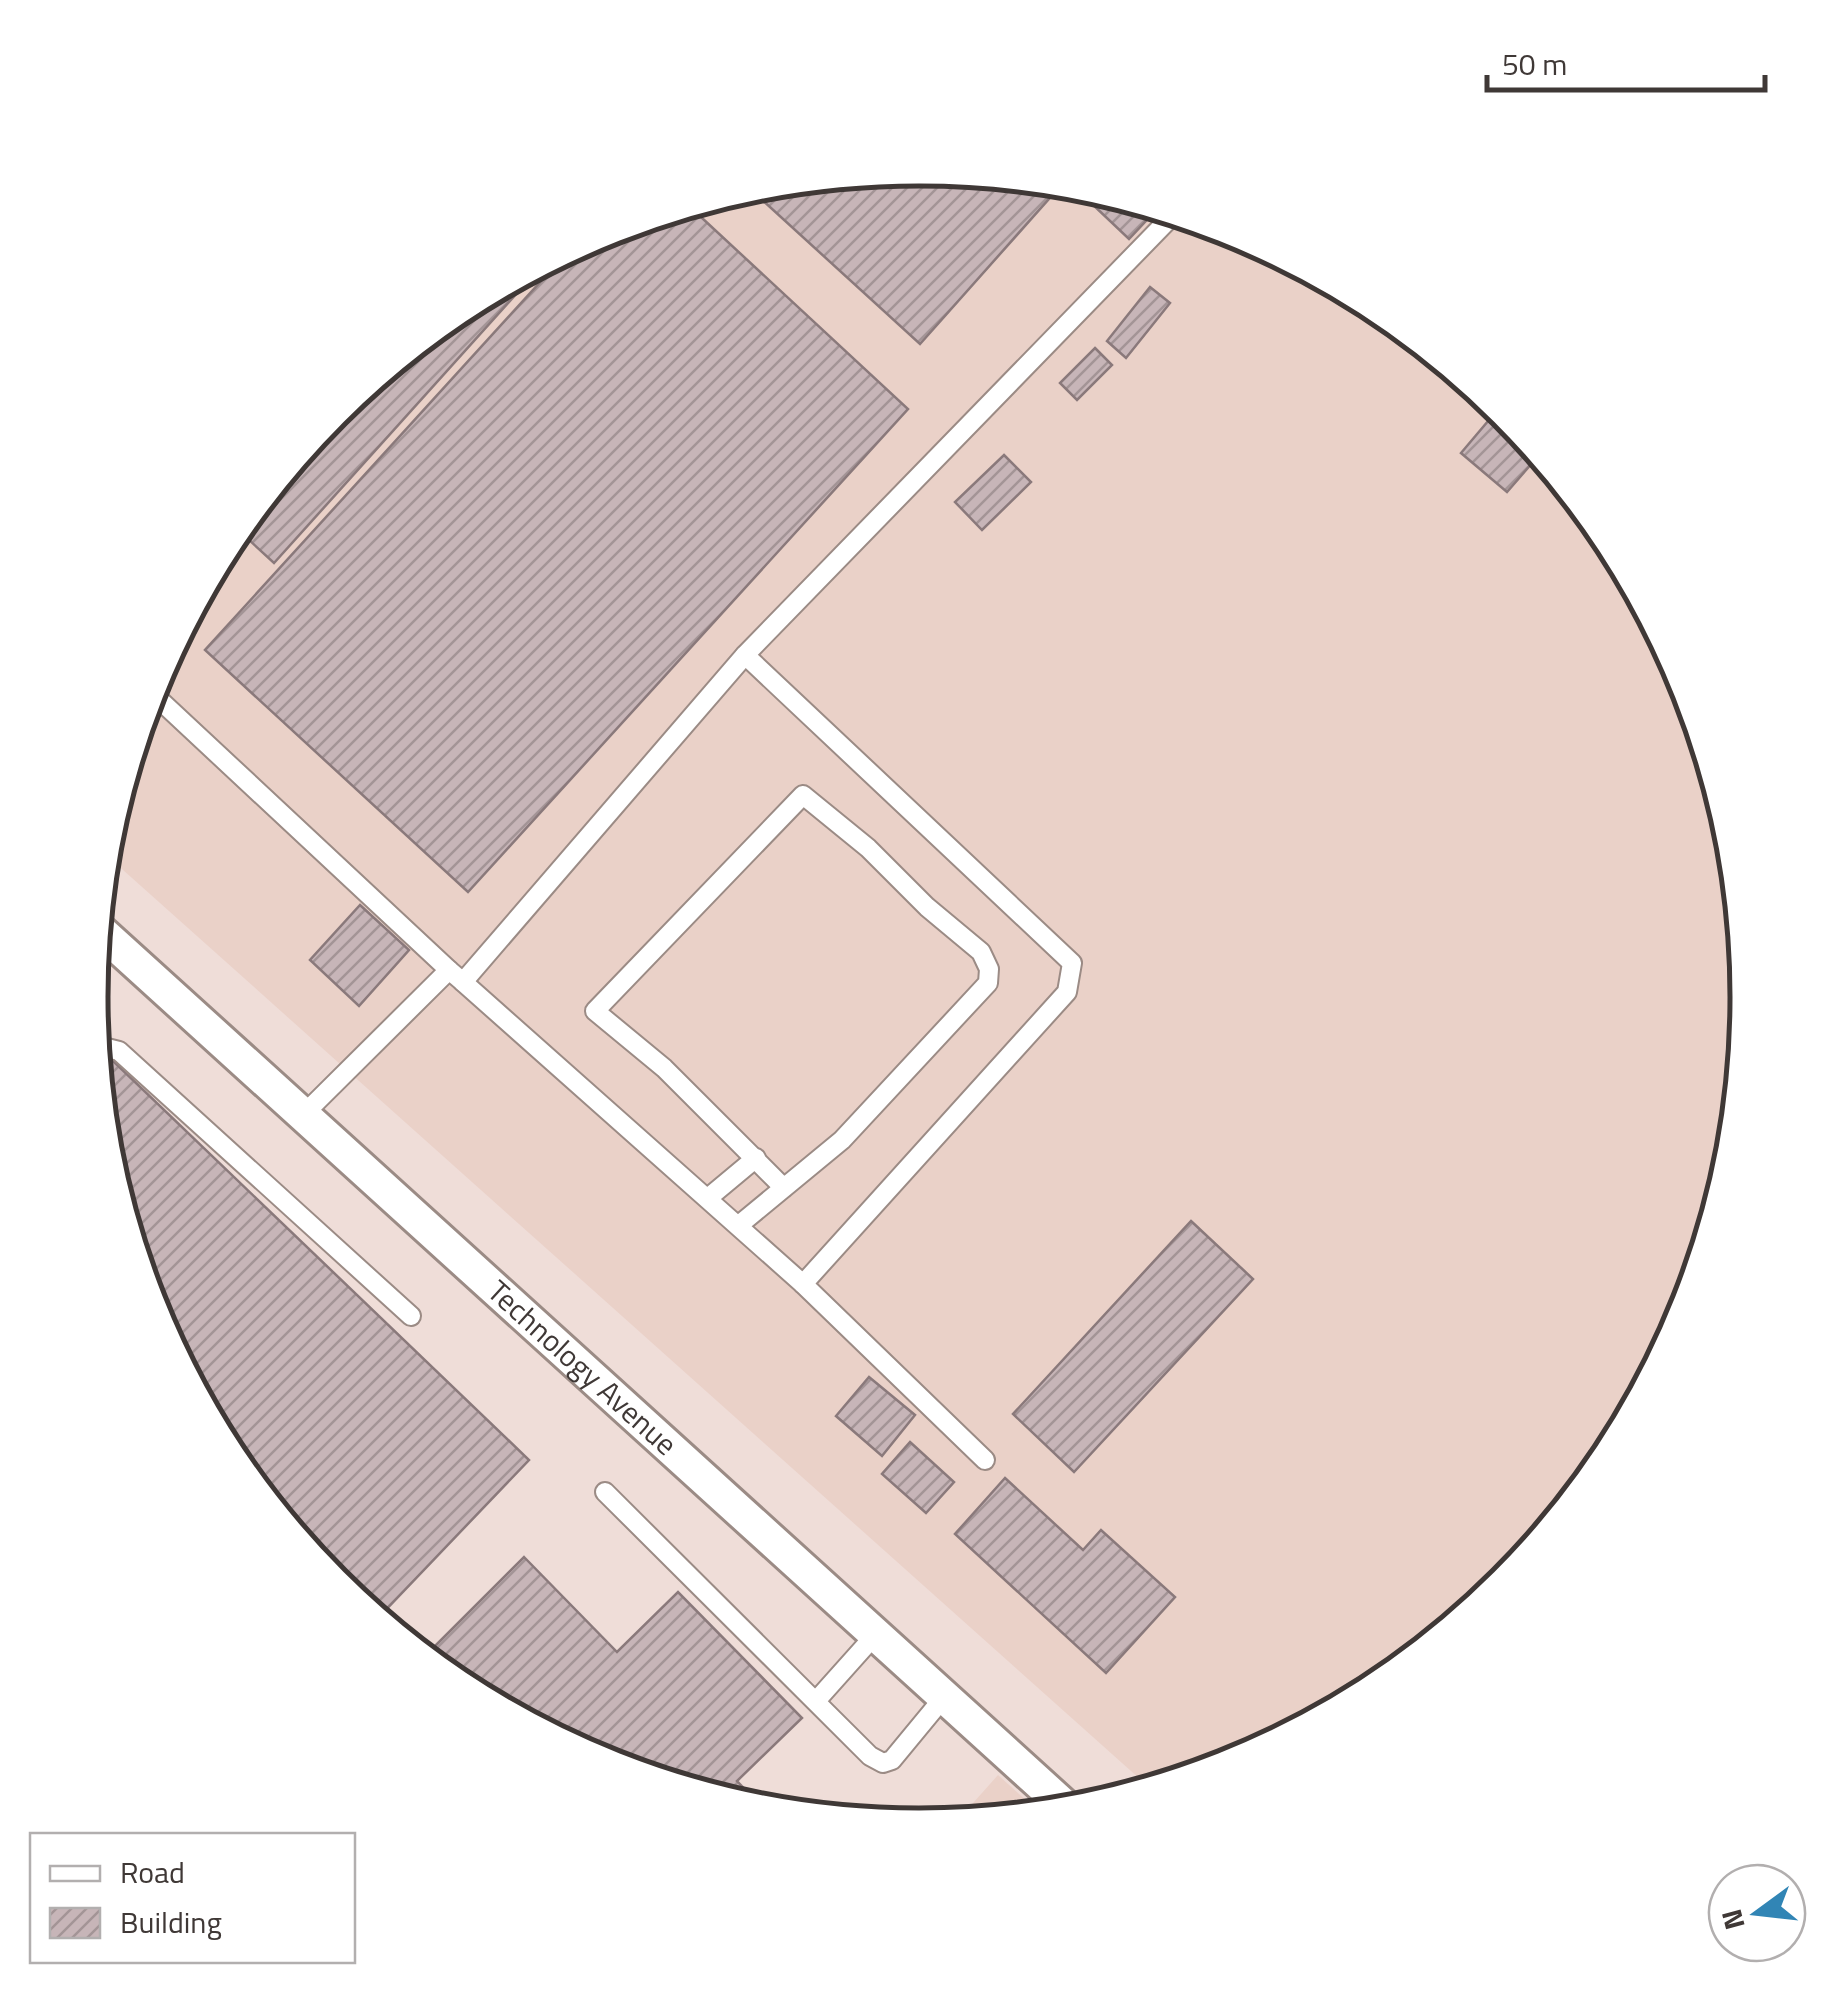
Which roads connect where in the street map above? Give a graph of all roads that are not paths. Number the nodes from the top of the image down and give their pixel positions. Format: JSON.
{"nodes":[{"id":1,"x":1164,"y":224,"type":"edge"},
{"id":2,"x":744,"y":655,"type":"junction"},
{"id":3,"x":163,"y":703,"type":"edge"},
{"id":4,"x":109,"y":939,"type":"edge"},
{"id":5,"x":456,"y":976,"type":"junction"},
{"id":6,"x":109,"y":1048,"type":"edge"},
{"id":7,"x":303,"y":1115,"type":"junction"},
{"id":8,"x":756,"y":1158,"type":"junction"},
{"id":9,"x":784,"y":1188,"type":"junction"},
{"id":10,"x":708,"y":1198,"type":"junction"},
{"id":11,"x":739,"y":1225,"type":"junction"},
{"id":12,"x":804,"y":1284,"type":"junction"},
{"id":13,"x":411,"y":1316,"type":"dead end"},
{"id":14,"x":985,"y":1460,"type":"dead end"},
{"id":15,"x":605,"y":1492,"type":"dead end"},
{"id":16,"x":875,"y":1635,"type":"junction"},
{"id":17,"x":944,"y":1697,"type":"junction"},
{"id":18,"x":816,"y":1701,"type":"junction"},
{"id":19,"x":1053,"y":1796,"type":"edge"}],
"edges":[{"from":1,"to":2,"type":"lane"},
{"from":2,"to":5,"type":"lane"},
{"from":2,"to":12,"type":"lane"},
{"from":3,"to":5,"type":"lane"},
{"from":4,"to":7,"type":"street","name":"Technology Avenue"},
{"from":5,"to":7,"type":"lane"},
{"from":5,"to":10,"type":"lane"},
{"from":6,"to":13,"type":"lane"},
{"from":7,"to":16,"type":"street","name":"Technology Avenue"},
{"from":8,"to":9,"type":"lane"},
{"from":8,"to":9,"type":"lane"},
{"from":8,"to":10,"type":"lane"},
{"from":9,"to":11,"type":"lane"},
{"from":10,"to":11,"type":"lane"},
{"from":11,"to":12,"type":"lane"},
{"from":12,"to":14,"type":"lane"},
{"from":15,"to":18,"type":"lane"},
{"from":16,"to":17,"type":"street","name":"Technology Avenue"},
{"from":16,"to":18,"type":"lane"},
{"from":17,"to":18,"type":"lane"},
{"from":17,"to":19,"type":"street","name":"Technology Avenue"}]}
